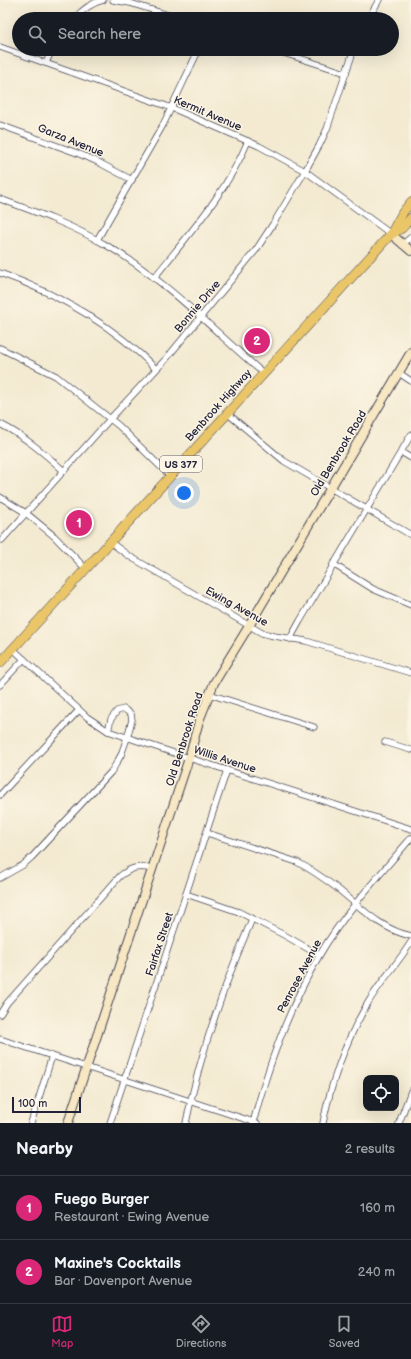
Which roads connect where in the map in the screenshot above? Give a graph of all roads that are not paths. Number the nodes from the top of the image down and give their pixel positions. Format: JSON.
{"nodes":[{"id":1,"x":103,"y":0,"type":"edge"},
{"id":2,"x":113,"y":0,"type":"edge"},
{"id":3,"x":379,"y":0,"type":"edge"},
{"id":4,"x":80,"y":12,"type":"edge"},
{"id":5,"x":159,"y":12,"type":"edge"},
{"id":6,"x":372,"y":12,"type":"edge"},
{"id":7,"x":0,"y":47,"type":"edge"},
{"id":8,"x":12,"y":51,"type":"edge"},
{"id":9,"x":26,"y":56,"type":"edge"},
{"id":10,"x":49,"y":56,"type":"edge"},
{"id":11,"x":196,"y":56,"type":"edge"},
{"id":12,"x":293,"y":56,"type":"edge"},
{"id":13,"x":352,"y":56,"type":"edge"},
{"id":14,"x":46,"y":63,"type":"junction"},
{"id":15,"x":346,"y":73,"type":"junction"},
{"id":16,"x":172,"y":108,"type":"junction"},
{"id":17,"x":0,"y":125,"type":"edge"},
{"id":18,"x":248,"y":141,"type":"junction"},
{"id":19,"x":305,"y":172,"type":"junction"},
{"id":20,"x":132,"y":180,"type":"junction"},
{"id":21,"x":411,"y":196,"type":"edge"},
{"id":22,"x":0,"y":199,"type":"edge"},
{"id":23,"x":411,"y":202,"type":"edge"},
{"id":24,"x":403,"y":212,"type":"junction"},
{"id":25,"x":411,"y":218,"type":"edge"},
{"id":26,"x":391,"y":234,"type":"junction"},
{"id":27,"x":411,"y":237,"type":"edge"},
{"id":28,"x":97,"y":240,"type":"junction"},
{"id":29,"x":402,"y":245,"type":"junction"},
{"id":30,"x":411,"y":251,"type":"edge"},
{"id":31,"x":0,"y":273,"type":"edge"},
{"id":32,"x":154,"y":278,"type":"junction"},
{"id":33,"x":201,"y":317,"type":"junction"},
{"id":34,"x":0,"y":348,"type":"edge"},
{"id":35,"x":411,"y":352,"type":"edge"},
{"id":36,"x":156,"y":369,"type":"junction"},
{"id":37,"x":264,"y":373,"type":"junction"},
{"id":38,"x":399,"y":373,"type":"junction"},
{"id":39,"x":411,"y":381,"type":"edge"},
{"id":40,"x":227,"y":413,"type":"junction"},
{"id":41,"x":110,"y":419,"type":"junction"},
{"id":42,"x":0,"y":424,"type":"edge"},
{"id":43,"x":411,"y":435,"type":"edge"},
{"id":44,"x":401,"y":452,"type":"junction"},
{"id":45,"x":411,"y":458,"type":"edge"},
{"id":46,"x":64,"y":471,"type":"junction"},
{"id":47,"x":170,"y":476,"type":"junction"},
{"id":48,"x":330,"y":488,"type":"junction"},
{"id":49,"x":0,"y":497,"type":"edge"},
{"id":50,"x":366,"y":510,"type":"junction"},
{"id":51,"x":26,"y":513,"type":"junction"},
{"id":52,"x":411,"y":535,"type":"edge"},
{"id":53,"x":2,"y":540,"type":"dead end"},
{"id":54,"x":110,"y":542,"type":"junction"},
{"id":55,"x":333,"y":564,"type":"junction"},
{"id":56,"x":86,"y":569,"type":"junction"},
{"id":57,"x":411,"y":604,"type":"edge"},
{"id":58,"x":250,"y":626,"type":"junction"},
{"id":59,"x":290,"y":639,"type":"junction"},
{"id":60,"x":12,"y":649,"type":"junction"},
{"id":61,"x":24,"y":659,"type":"junction"},
{"id":62,"x":0,"y":663,"type":"edge"},
{"id":63,"x":411,"y":673,"type":"edge"},
{"id":64,"x":0,"y":685,"type":"edge"},
{"id":65,"x":209,"y":694,"type":"junction"},
{"id":66,"x":79,"y":710,"type":"junction"},
{"id":67,"x":314,"y":727,"type":"dead end"},
{"id":68,"x":108,"y":731,"type":"junction"},
{"id":69,"x":127,"y":738,"type":"junction"},
{"id":70,"x":385,"y":742,"type":"dead end"},
{"id":71,"x":411,"y":750,"type":"edge"},
{"id":72,"x":190,"y":758,"type":"junction"},
{"id":73,"x":228,"y":770,"type":"junction"},
{"id":74,"x":0,"y":795,"type":"edge"},
{"id":75,"x":411,"y":829,"type":"edge"},
{"id":76,"x":207,"y":833,"type":"junction"},
{"id":77,"x":411,"y":838,"type":"edge"},
{"id":78,"x":153,"y":869,"type":"junction"},
{"id":79,"x":0,"y":878,"type":"edge"},
{"id":80,"x":186,"y":894,"type":"junction"},
{"id":81,"x":356,"y":904,"type":"junction"},
{"id":82,"x":252,"y":919,"type":"junction"},
{"id":83,"x":411,"y":936,"type":"edge"},
{"id":84,"x":411,"y":942,"type":"edge"},
{"id":85,"x":319,"y":955,"type":"junction"},
{"id":86,"x":0,"y":1014,"type":"edge"},
{"id":87,"x":0,"y":1039,"type":"edge"},
{"id":88,"x":52,"y":1056,"type":"junction"},
{"id":89,"x":87,"y":1068,"type":"junction"},
{"id":90,"x":124,"y":1080,"type":"junction"},
{"id":91,"x":411,"y":1091,"type":"edge"},
{"id":92,"x":190,"y":1101,"type":"junction"},
{"id":93,"x":31,"y":1123,"type":"edge"},
{"id":94,"x":68,"y":1123,"type":"edge"},
{"id":95,"x":110,"y":1123,"type":"edge"},
{"id":96,"x":186,"y":1123,"type":"edge"},
{"id":97,"x":254,"y":1123,"type":"edge"},
{"id":98,"x":323,"y":1123,"type":"edge"},
{"id":99,"x":399,"y":1123,"type":"edge"}],
"edges":[{"from":1,"to":4,"type":"street"},
{"from":2,"to":5,"type":"street"},
{"from":3,"to":6,"type":"street"},
{"from":7,"to":8,"type":"street","name":"Kermit Avenue"},
{"from":9,"to":14,"type":"street","name":"Kermit Avenue"},
{"from":10,"to":14,"type":"street"},
{"from":11,"to":16,"type":"street"},
{"from":12,"to":15,"type":"street"},
{"from":13,"to":15,"type":"street","name":"Bonnie Drive"},
{"from":14,"to":16,"type":"street","name":"Kermit Avenue"},
{"from":15,"to":19,"type":"street","name":"Bonnie Drive"},
{"from":16,"to":18,"type":"street","name":"Kermit Avenue"},
{"from":16,"to":20,"type":"street"},
{"from":17,"to":20,"type":"street","name":"Garza Avenue"},
{"from":18,"to":19,"type":"street","name":"Kermit Avenue"},
{"from":18,"to":32,"type":"street"},
{"from":19,"to":26,"type":"street","name":"Kermit Avenue"},
{"from":19,"to":33,"type":"street","name":"Bonnie Drive"},
{"from":20,"to":28,"type":"street"},
{"from":21,"to":24,"type":"street","name":"Benbrook Highway"},
{"from":22,"to":28,"type":"street"},
{"from":23,"to":24,"type":"main road","name":"Benbrook Highway","number":"US 377"},
{"from":24,"to":26,"type":"main road","name":"Benbrook Highway","number":"US 377"},
{"from":25,"to":26,"type":"main road","name":"Benbrook Highway","number":"US 377"},
{"from":26,"to":29,"type":"street"},
{"from":26,"to":37,"type":"main road","name":"Benbrook Highway","number":"US 377"},
{"from":27,"to":29,"type":"street"},
{"from":28,"to":32,"type":"street"},
{"from":29,"to":30,"type":"street"},
{"from":31,"to":36,"type":"street"},
{"from":32,"to":33,"type":"street"},
{"from":33,"to":36,"type":"street","name":"Bonnie Drive"},
{"from":33,"to":37,"type":"street"},
{"from":34,"to":41,"type":"street"},
{"from":35,"to":38,"type":"street","name":"Old Benbrook Road"},
{"from":36,"to":41,"type":"street","name":"Bonnie Drive"},
{"from":37,"to":40,"type":"main road","name":"Benbrook Highway","number":"US 377"},
{"from":38,"to":39,"type":"street"},
{"from":38,"to":48,"type":"street","name":"Old Benbrook Road"},
{"from":40,"to":47,"type":"main road","name":"Benbrook Highway","number":"US 377"},
{"from":40,"to":48,"type":"street"},
{"from":41,"to":46,"type":"street","name":"Bonnie Drive"},
{"from":41,"to":47,"type":"street"},
{"from":42,"to":46,"type":"street"},
{"from":43,"to":44,"type":"street"},
{"from":44,"to":45,"type":"street"},
{"from":44,"to":50,"type":"street"},
{"from":46,"to":51,"type":"street","name":"Bonnie Drive"},
{"from":47,"to":54,"type":"main road","name":"Benbrook Highway","number":"US 377"},
{"from":48,"to":50,"type":"street"},
{"from":48,"to":58,"type":"street","name":"Old Benbrook Road"},
{"from":49,"to":51,"type":"street"},
{"from":50,"to":52,"type":"street"},
{"from":50,"to":55,"type":"street"},
{"from":51,"to":53,"type":"street","name":"Bonnie Drive"},
{"from":51,"to":56,"type":"street"},
{"from":54,"to":56,"type":"main road","name":"Benbrook Highway","number":"US 377"},
{"from":54,"to":58,"type":"street","name":"Ewing Avenue"},
{"from":55,"to":57,"type":"street"},
{"from":55,"to":59,"type":"street"},
{"from":56,"to":60,"type":"main road","name":"Benbrook Highway","number":"US 377"},
{"from":58,"to":59,"type":"street","name":"Ewing Avenue"},
{"from":58,"to":65,"type":"street","name":"Old Benbrook Road"},
{"from":59,"to":63,"type":"street","name":"Ewing Avenue"},
{"from":60,"to":61,"type":"street","name":"Willis Avenue"},
{"from":60,"to":62,"type":"main road","name":"Benbrook Highway","number":"US 377"},
{"from":61,"to":64,"type":"street"},
{"from":61,"to":66,"type":"street","name":"Willis Avenue"},
{"from":65,"to":67,"type":"street"},
{"from":65,"to":72,"type":"street","name":"Old Benbrook Road"},
{"from":66,"to":68,"type":"street","name":"Willis Avenue"},
{"from":66,"to":74,"type":"street"},
{"from":68,"to":69,"type":"street","name":"Willis Avenue"},
{"from":68,"to":69,"type":"street"},
{"from":69,"to":72,"type":"street","name":"Willis Avenue"},
{"from":69,"to":79,"type":"street"},
{"from":70,"to":71,"type":"street"},
{"from":72,"to":73,"type":"street","name":"Willis Avenue"},
{"from":72,"to":78,"type":"street","name":"Old Benbrook Road"},
{"from":73,"to":75,"type":"street","name":"Willis Avenue"},
{"from":73,"to":76,"type":"street","name":"Fairfax Street"},
{"from":76,"to":80,"type":"street","name":"Fairfax Street"},
{"from":76,"to":81,"type":"street"},
{"from":77,"to":81,"type":"street","name":"Penrose Avenue"},
{"from":78,"to":86,"type":"street"},
{"from":78,"to":89,"type":"street","name":"Old Benbrook Road"},
{"from":80,"to":82,"type":"street"},
{"from":80,"to":90,"type":"street","name":"Fairfax Street"},
{"from":81,"to":83,"type":"street"},
{"from":81,"to":85,"type":"street","name":"Penrose Avenue"},
{"from":82,"to":85,"type":"street"},
{"from":82,"to":92,"type":"street"},
{"from":84,"to":98,"type":"street"},
{"from":85,"to":97,"type":"street","name":"Penrose Avenue"},
{"from":87,"to":88,"type":"street"},
{"from":88,"to":89,"type":"street"},
{"from":88,"to":93,"type":"street"},
{"from":89,"to":90,"type":"street"},
{"from":89,"to":94,"type":"street","name":"Old Benbrook Road"},
{"from":90,"to":92,"type":"street"},
{"from":90,"to":95,"type":"street","name":"Fairfax Street"},
{"from":91,"to":99,"type":"street"},
{"from":92,"to":96,"type":"street"},
{"from":92,"to":97,"type":"street"}]}
